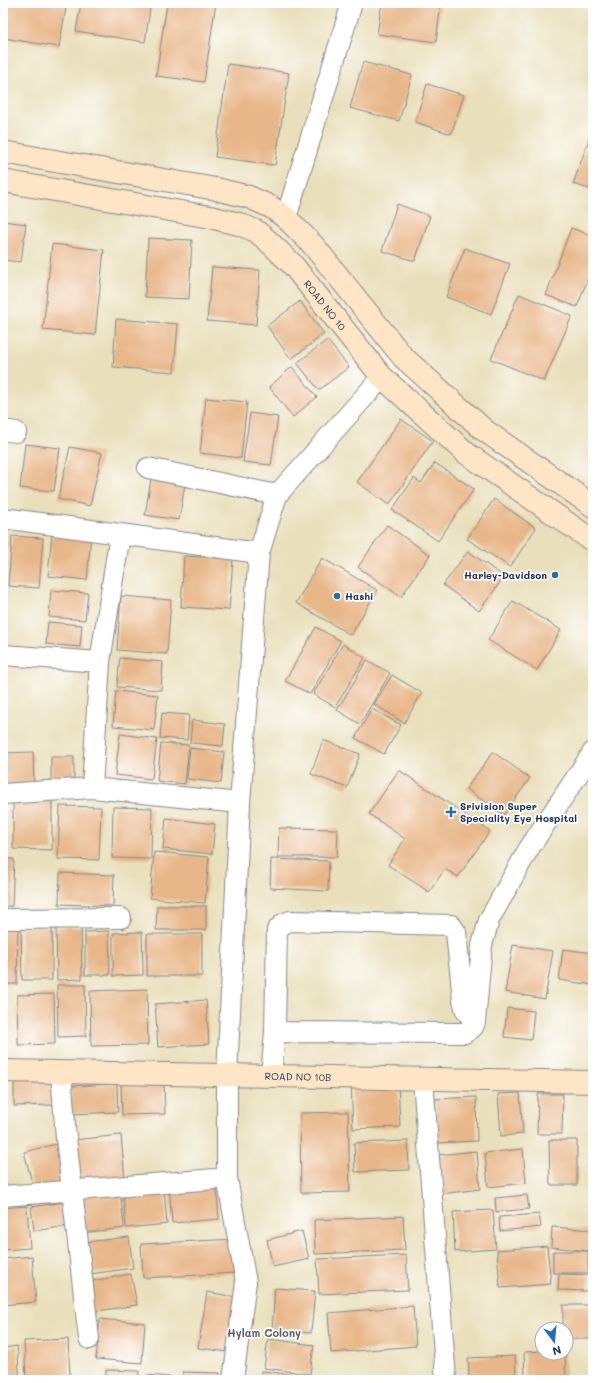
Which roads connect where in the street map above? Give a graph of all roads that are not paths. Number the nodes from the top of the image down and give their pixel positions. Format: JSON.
{"nodes":[{"id":1,"x":352,"y":3,"type":"edge"},
{"id":2,"x":3,"y":152,"type":"edge"},
{"id":3,"x":3,"y":181,"type":"edge"},
{"id":4,"x":286,"y":218,"type":"junction"},
{"id":5,"x":382,"y":377,"type":"junction"},
{"id":6,"x":148,"y":468,"type":"dead end"},
{"id":7,"x":277,"y":495,"type":"junction"},
{"id":8,"x":593,"y":506,"type":"edge"},
{"id":9,"x":3,"y":518,"type":"edge"},
{"id":10,"x":120,"y":534,"type":"junction"},
{"id":11,"x":593,"y":541,"type":"edge"},
{"id":12,"x":259,"y":553,"type":"junction"},
{"id":13,"x":3,"y":655,"type":"edge"},
{"id":14,"x":100,"y":662,"type":"junction"},
{"id":15,"x":593,"y":752,"type":"edge"},
{"id":16,"x":92,"y":788,"type":"junction"},
{"id":17,"x":3,"y":794,"type":"edge"},
{"id":18,"x":240,"y":803,"type":"junction"},
{"id":19,"x":121,"y":918,"type":"dead end"},
{"id":20,"x":3,"y":919,"type":"edge"},
{"id":21,"x":475,"y":1022,"type":"junction"},
{"id":22,"x":275,"y":1032,"type":"junction"},
{"id":23,"x":3,"y":1070,"type":"edge"},
{"id":24,"x":60,"y":1072,"type":"junction"},
{"id":25,"x":227,"y":1075,"type":"junction"},
{"id":26,"x":271,"y":1076,"type":"junction"},
{"id":27,"x":423,"y":1079,"type":"junction"},
{"id":28,"x":593,"y":1082,"type":"edge"},
{"id":29,"x":227,"y":1178,"type":"junction"},
{"id":30,"x":72,"y":1189,"type":"junction"},
{"id":31,"x":3,"y":1196,"type":"edge"},
{"id":32,"x":89,"y":1339,"type":"dead end"},
{"id":33,"x":233,"y":1380,"type":"edge"},
{"id":34,"x":446,"y":1380,"type":"edge"}],
"edges":[{"from":1,"to":4,"type":"street"},
{"from":2,"to":4,"type":"main road"},
{"from":3,"to":5,"type":"main road","name":"ROAD NO 10"},
{"from":4,"to":8,"type":"main road"},
{"from":5,"to":7,"type":"street"},
{"from":5,"to":11,"type":"main road","name":"ROAD NO 10"},
{"from":6,"to":7,"type":"street"},
{"from":7,"to":12,"type":"street"},
{"from":9,"to":10,"type":"street"},
{"from":10,"to":12,"type":"street"},
{"from":10,"to":14,"type":"street"},
{"from":12,"to":18,"type":"street"},
{"from":13,"to":14,"type":"street"},
{"from":14,"to":16,"type":"street"},
{"from":15,"to":21,"type":"street"},
{"from":16,"to":17,"type":"street"},
{"from":16,"to":18,"type":"street"},
{"from":18,"to":25,"type":"street"},
{"from":19,"to":20,"type":"street"},
{"from":21,"to":22,"type":"street"},
{"from":21,"to":22,"type":"street"},
{"from":22,"to":26,"type":"street"},
{"from":23,"to":24,"type":"main road","name":"ROAD NO 10B"},
{"from":24,"to":25,"type":"main road","name":"ROAD NO 10B"},
{"from":24,"to":30,"type":"street"},
{"from":25,"to":26,"type":"main road","name":"ROAD NO 10B"},
{"from":25,"to":29,"type":"street"},
{"from":26,"to":27,"type":"main road","name":"ROAD NO 10B"},
{"from":27,"to":28,"type":"main road","name":"ROAD NO 10B"},
{"from":27,"to":34,"type":"street"},
{"from":29,"to":30,"type":"street"},
{"from":29,"to":33,"type":"street"},
{"from":30,"to":31,"type":"street"},
{"from":30,"to":32,"type":"street"}]}
